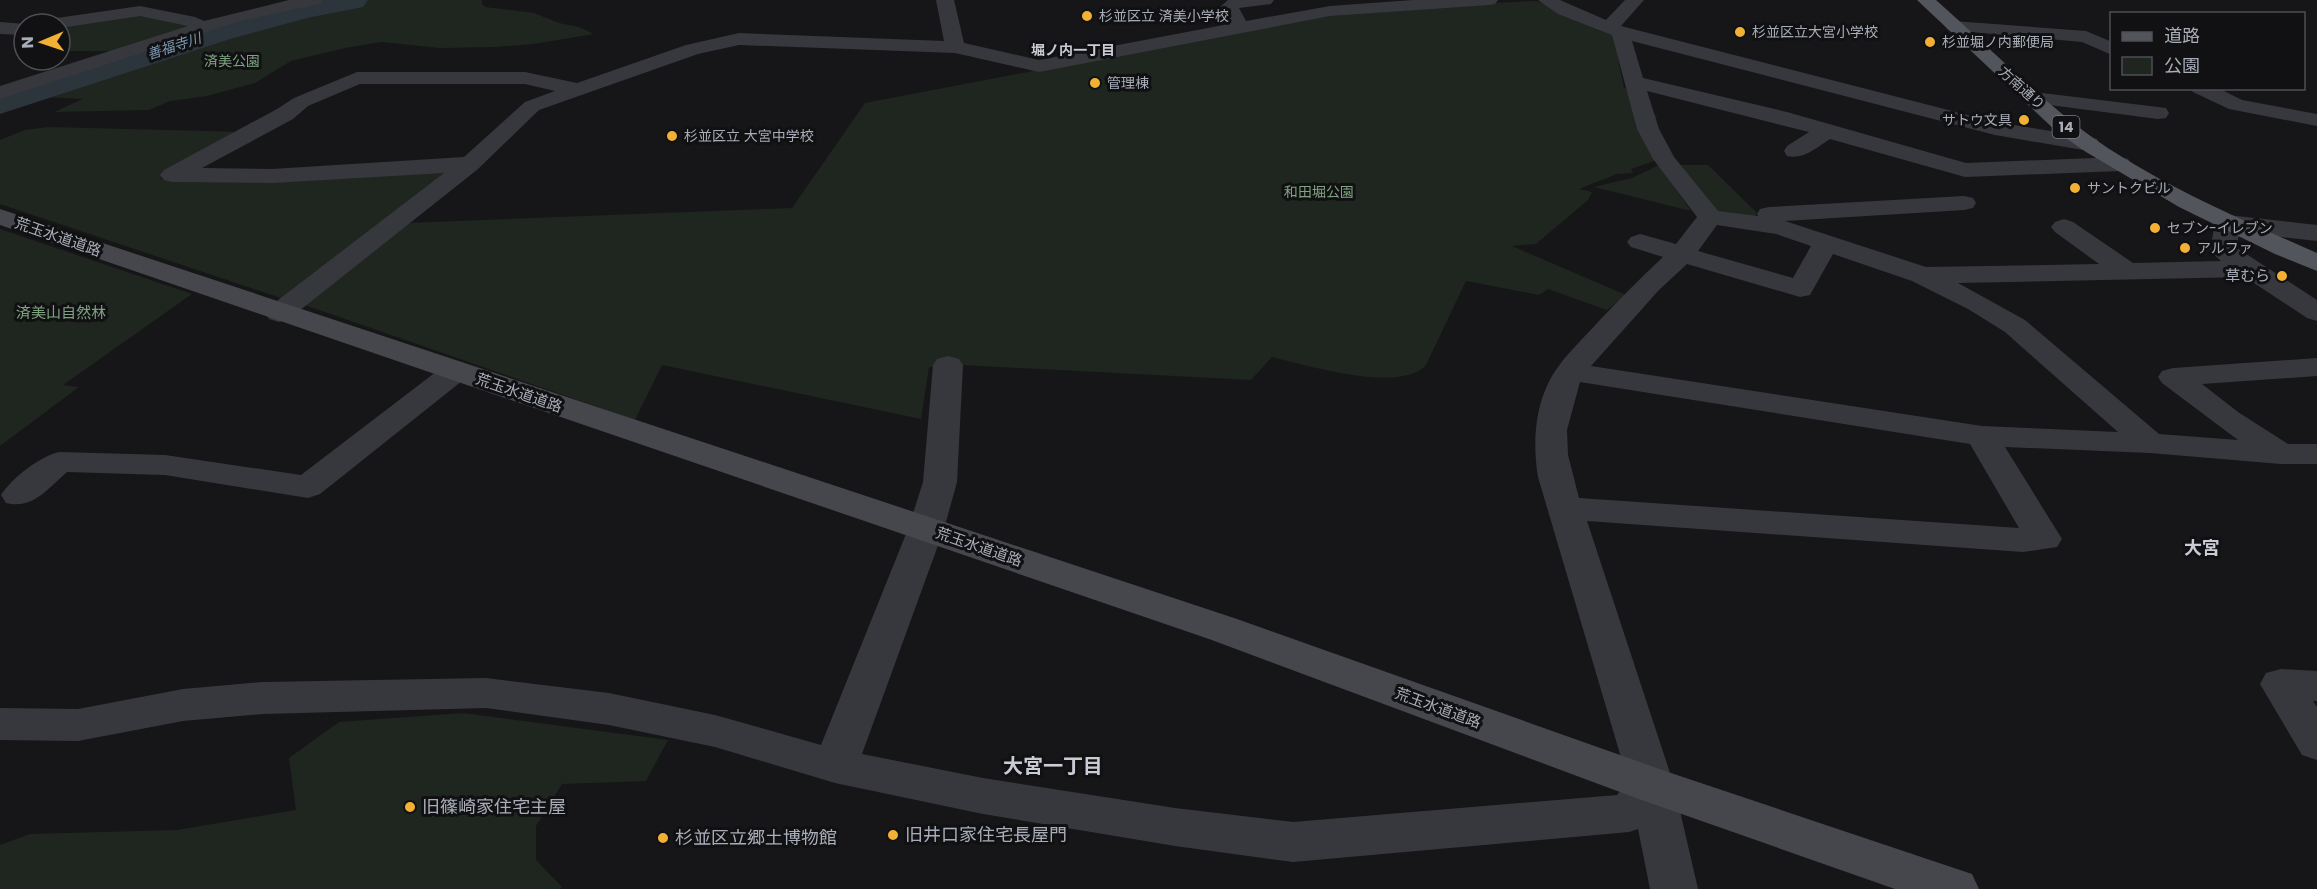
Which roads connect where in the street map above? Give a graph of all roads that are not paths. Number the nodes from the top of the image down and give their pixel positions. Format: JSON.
{"nodes":[{"id":1,"x":314,"y":0,"type":"edge"},
{"id":2,"x":945,"y":0,"type":"edge"},
{"id":3,"x":1265,"y":0,"type":"edge"},
{"id":4,"x":1489,"y":0,"type":"edge"},
{"id":5,"x":1547,"y":0,"type":"edge"},
{"id":6,"x":1635,"y":0,"type":"edge"},
{"id":7,"x":1926,"y":0,"type":"edge"},
{"id":8,"x":72,"y":21,"type":"edge"},
{"id":9,"x":1954,"y":26,"type":"junction"},
{"id":10,"x":200,"y":28,"type":"junction"},
{"id":11,"x":1240,"y":29,"type":"junction"},
{"id":12,"x":1615,"y":30,"type":"junction"},
{"id":13,"x":955,"y":47,"type":"junction"},
{"id":14,"x":2110,"y":48,"type":"edge"},
{"id":15,"x":1634,"y":82,"type":"junction"},
{"id":16,"x":575,"y":89,"type":"junction"},
{"id":17,"x":1840,"y":89,"type":"junction"},
{"id":18,"x":2204,"y":90,"type":"edge"},
{"id":19,"x":0,"y":93,"type":"edge"},
{"id":20,"x":2034,"y":98,"type":"junction"},
{"id":21,"x":2162,"y":114,"type":"dead end"},
{"id":22,"x":1779,"y":117,"type":"junction"},
{"id":23,"x":2317,"y":120,"type":"edge"},
{"id":24,"x":1827,"y":130,"type":"junction"},
{"id":25,"x":2089,"y":144,"type":"junction"},
{"id":26,"x":1795,"y":151,"type":"dead end"},
{"id":27,"x":470,"y":164,"type":"junction"},
{"id":28,"x":2120,"y":164,"type":"junction"},
{"id":29,"x":1964,"y":203,"type":"dead end"},
{"id":30,"x":0,"y":217,"type":"edge"},
{"id":31,"x":1710,"y":218,"type":"junction"},
{"id":32,"x":2228,"y":223,"type":"junction"},
{"id":33,"x":1780,"y":227,"type":"junction"},
{"id":34,"x":2064,"y":227,"type":"dead end"},
{"id":35,"x":2317,"y":233,"type":"edge"},
{"id":36,"x":1640,"y":242,"type":"dead end"},
{"id":37,"x":1826,"y":243,"type":"junction"},
{"id":38,"x":1681,"y":255,"type":"junction"},
{"id":39,"x":2317,"y":263,"type":"edge"},
{"id":40,"x":2250,"y":270,"type":"junction"},
{"id":41,"x":2128,"y":272,"type":"junction"},
{"id":42,"x":2049,"y":274,"type":"junction"},
{"id":43,"x":1922,"y":275,"type":"junction"},
{"id":44,"x":2073,"y":294,"type":"dead end"},
{"id":45,"x":2317,"y":312,"type":"edge"},
{"id":46,"x":279,"y":313,"type":"junction"},
{"id":47,"x":948,"y":365,"type":"dead end"},
{"id":48,"x":2317,"y":367,"type":"edge"},
{"id":49,"x":456,"y":371,"type":"junction"},
{"id":50,"x":1570,"y":371,"type":"junction"},
{"id":51,"x":1982,"y":436,"type":"junction"},
{"id":52,"x":2150,"y":443,"type":"junction"},
{"id":53,"x":2281,"y":454,"type":"junction"},
{"id":54,"x":2317,"y":454,"type":"edge"},
{"id":55,"x":18,"y":495,"type":"dead end"},
{"id":56,"x":1565,"y":508,"type":"junction"},
{"id":57,"x":926,"y":529,"type":"junction"},
{"id":58,"x":2317,"y":686,"type":"edge"},
{"id":59,"x":0,"y":724,"type":"edge"},
{"id":60,"x":2317,"y":743,"type":"edge"},
{"id":61,"x":835,"y":766,"type":"junction"},
{"id":62,"x":1652,"y":785,"type":"junction"},
{"id":63,"x":1674,"y":889,"type":"edge"},
{"id":64,"x":1955,"y":889,"type":"edge"}],
"edges":[{"from":1,"to":10,"type":"street"},
{"from":2,"to":13,"type":"street"},
{"from":3,"to":11,"type":"street"},
{"from":4,"to":11,"type":"street"},
{"from":5,"to":12,"type":"street"},
{"from":6,"to":12,"type":"street"},
{"from":7,"to":9,"type":"main road","name":"方南通り","number":"14"},
{"from":8,"to":10,"type":"street"},
{"from":9,"to":14,"type":"street"},
{"from":9,"to":20,"type":"main road","name":"方南通り","number":"14"},
{"from":10,"to":19,"type":"street"},
{"from":11,"to":13,"type":"street"},
{"from":12,"to":15,"type":"street"},
{"from":12,"to":17,"type":"street"},
{"from":13,"to":16,"type":"street"},
{"from":15,"to":22,"type":"street"},
{"from":15,"to":31,"type":"street"},
{"from":16,"to":27,"type":"street"},
{"from":16,"to":27,"type":"street"},
{"from":17,"to":22,"type":"street"},
{"from":17,"to":25,"type":"street"},
{"from":18,"to":23,"type":"street"},
{"from":20,"to":21,"type":"street"},
{"from":20,"to":25,"type":"main road","name":"方南通り","number":"14"},
{"from":22,"to":24,"type":"street"},
{"from":24,"to":26,"type":"street"},
{"from":24,"to":28,"type":"street"},
{"from":25,"to":28,"type":"main road","name":"方南通り","number":"14"},
{"from":27,"to":46,"type":"street"},
{"from":28,"to":32,"type":"main road","name":"方南通り","number":"14"},
{"from":29,"to":33,"type":"street"},
{"from":30,"to":46,"type":"main road","name":"荒玉水道道路"},
{"from":31,"to":33,"type":"street"},
{"from":31,"to":38,"type":"street"},
{"from":32,"to":35,"type":"street"},
{"from":32,"to":39,"type":"main road","name":"方南通り","number":"14"},
{"from":32,"to":40,"type":"street"},
{"from":33,"to":37,"type":"street"},
{"from":34,"to":41,"type":"street"},
{"from":36,"to":38,"type":"street"},
{"from":37,"to":38,"type":"street"},
{"from":37,"to":43,"type":"street"},
{"from":38,"to":50,"type":"street"},
{"from":40,"to":41,"type":"street"},
{"from":40,"to":45,"type":"street"},
{"from":41,"to":42,"type":"street"},
{"from":42,"to":43,"type":"street"},
{"from":42,"to":44,"type":"street"},
{"from":43,"to":52,"type":"street"},
{"from":46,"to":49,"type":"main road","name":"荒玉水道道路"},
{"from":47,"to":57,"type":"street"},
{"from":48,"to":53,"type":"street"},
{"from":49,"to":55,"type":"street"},
{"from":49,"to":57,"type":"main road","name":"荒玉水道道路"},
{"from":50,"to":51,"type":"street"},
{"from":50,"to":56,"type":"street"},
{"from":51,"to":52,"type":"street"},
{"from":51,"to":56,"type":"street"},
{"from":52,"to":53,"type":"street"},
{"from":53,"to":54,"type":"street"},
{"from":56,"to":62,"type":"street"},
{"from":57,"to":61,"type":"street"},
{"from":57,"to":62,"type":"main road","name":"荒玉水道道路"},
{"from":58,"to":60,"type":"street"},
{"from":59,"to":61,"type":"street"},
{"from":61,"to":62,"type":"street"},
{"from":62,"to":63,"type":"street"},
{"from":62,"to":64,"type":"main road","name":"荒玉水道道路"}]}
